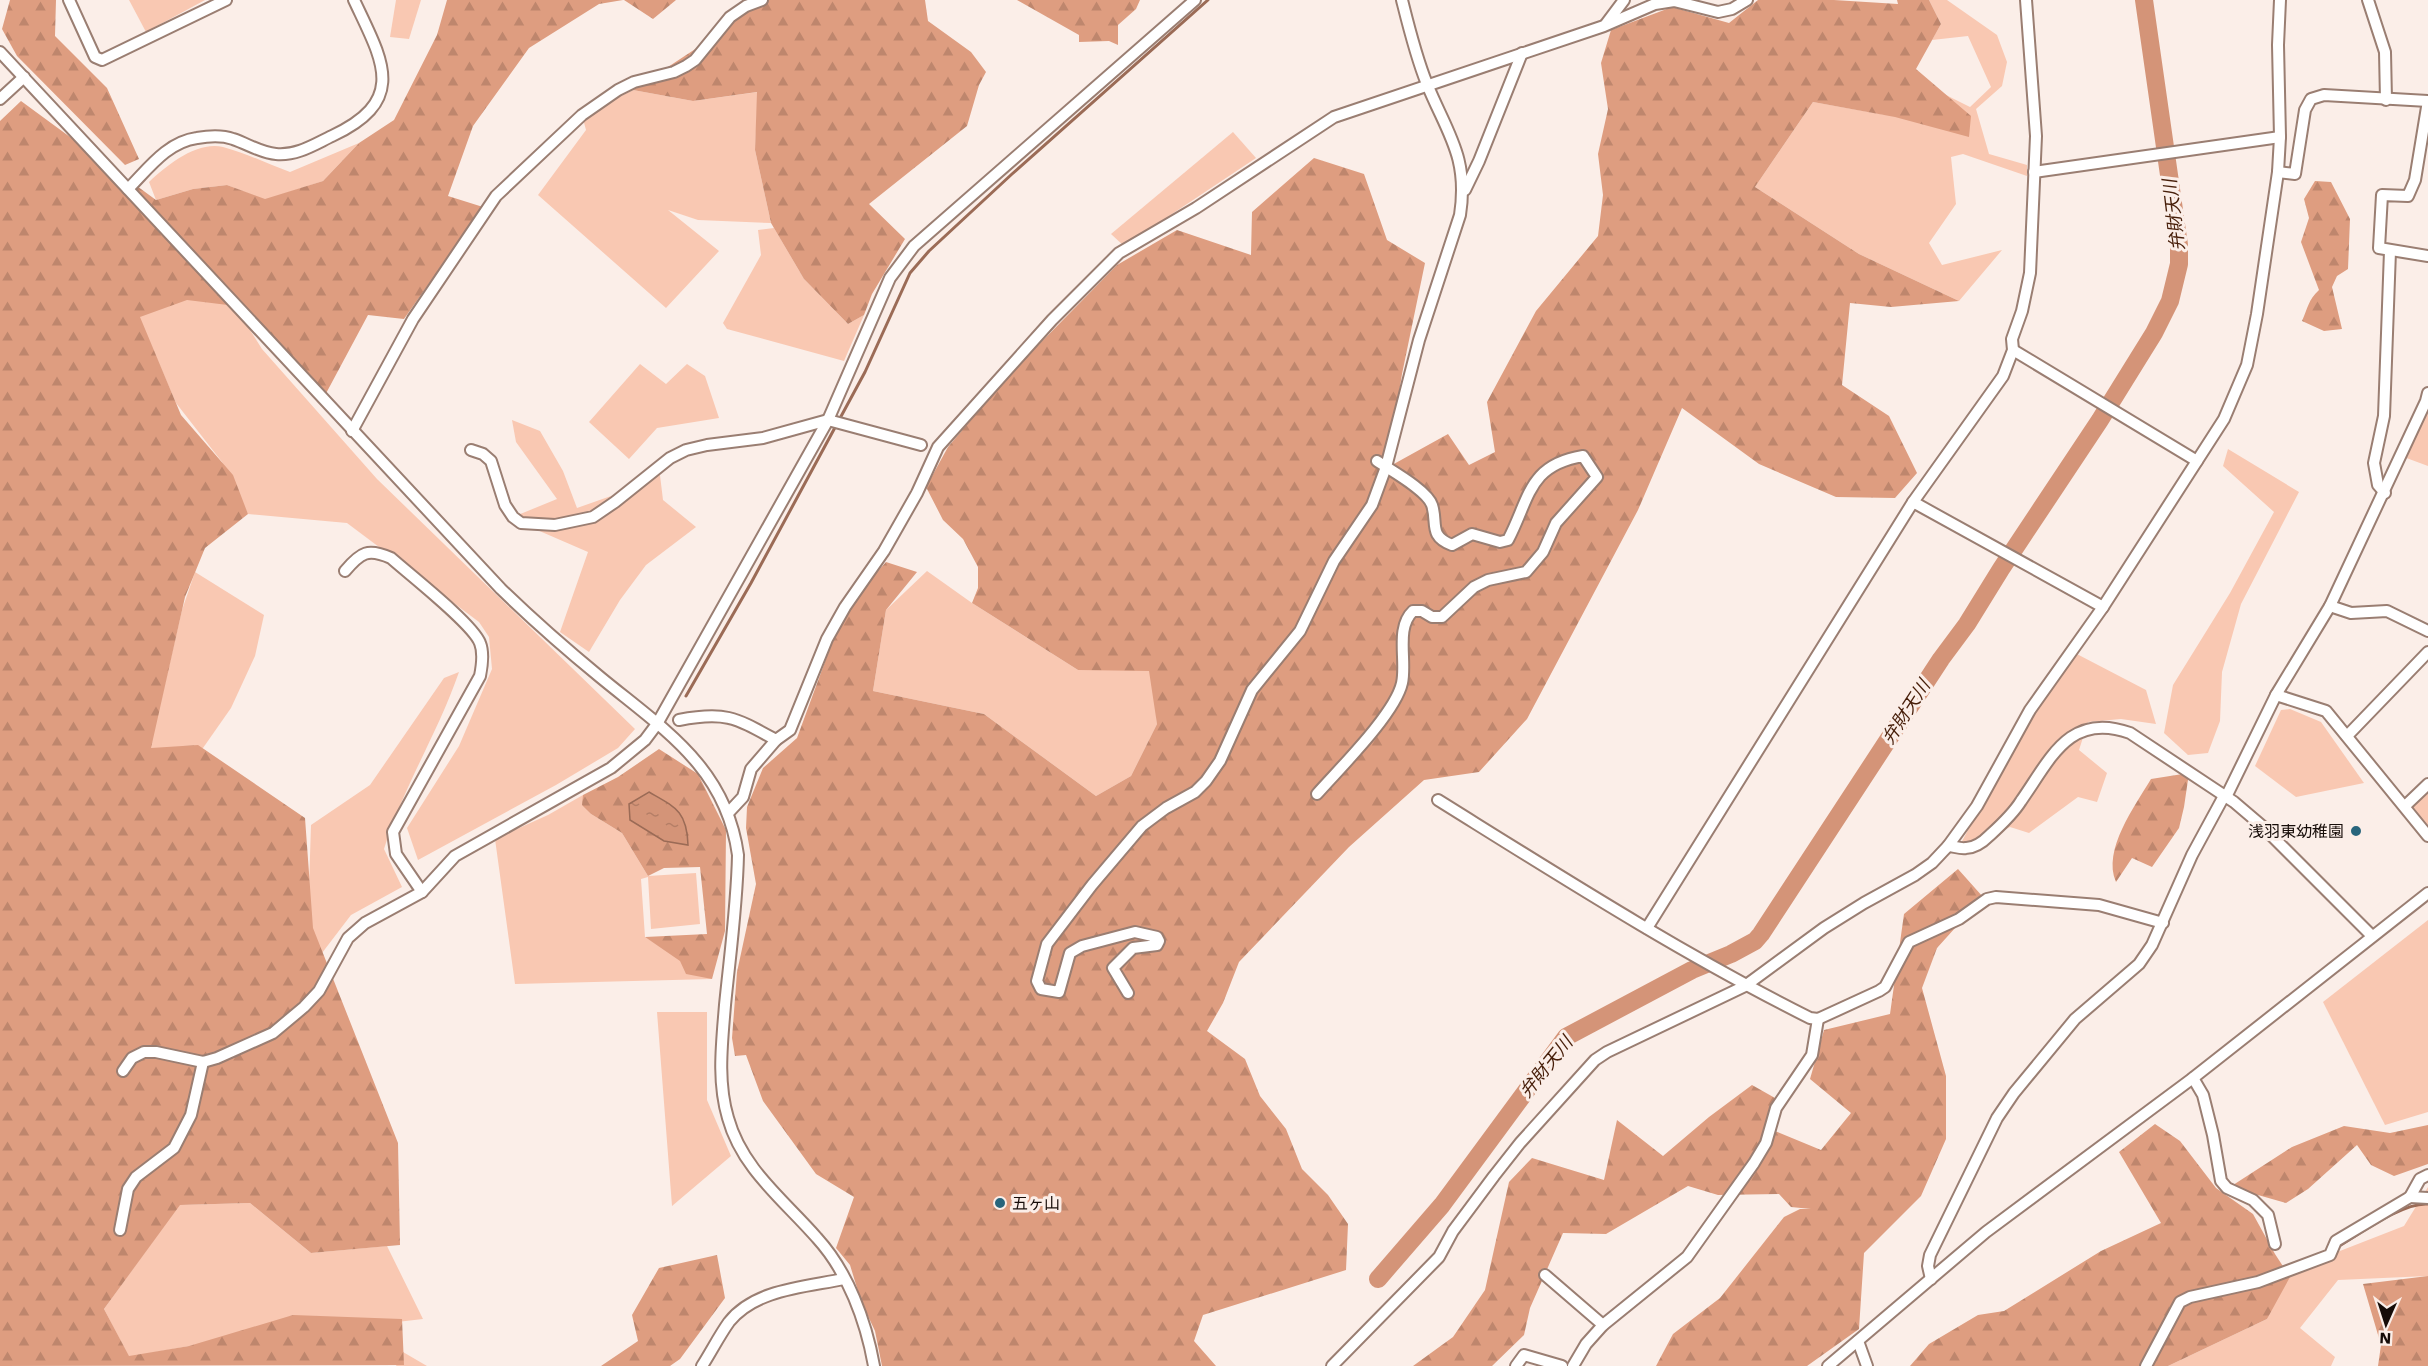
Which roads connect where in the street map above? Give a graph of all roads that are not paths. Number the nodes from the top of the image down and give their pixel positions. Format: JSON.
{"nodes":[{"id":1,"x":69,"y":0,"type":"edge"},
{"id":2,"x":226,"y":0,"type":"edge"},
{"id":3,"x":354,"y":0,"type":"edge"},
{"id":4,"x":762,"y":0,"type":"edge"},
{"id":5,"x":1195,"y":0,"type":"edge"},
{"id":6,"x":1402,"y":0,"type":"edge"},
{"id":7,"x":1624,"y":0,"type":"edge"},
{"id":8,"x":1747,"y":0,"type":"edge"},
{"id":9,"x":2026,"y":0,"type":"edge"},
{"id":10,"x":2280,"y":0,"type":"edge"},
{"id":11,"x":2368,"y":0,"type":"edge"},
{"id":12,"x":1604,"y":26,"type":"junction"},
{"id":13,"x":0,"y":52,"type":"edge"},
{"id":14,"x":1522,"y":53,"type":"junction"},
{"id":15,"x":24,"y":77,"type":"junction"},
{"id":16,"x":1427,"y":84,"type":"junction"},
{"id":17,"x":0,"y":99,"type":"edge"},
{"id":18,"x":2386,"y":100,"type":"junction"},
{"id":19,"x":2428,"y":101,"type":"edge"},
{"id":20,"x":2280,"y":137,"type":"junction"},
{"id":21,"x":2034,"y":172,"type":"junction"},
{"id":22,"x":2278,"y":172,"type":"junction"},
{"id":23,"x":128,"y":189,"type":"junction"},
{"id":24,"x":1464,"y":193,"type":"junction"},
{"id":25,"x":2390,"y":250,"type":"junction"},
{"id":26,"x":2428,"y":256,"type":"edge"},
{"id":27,"x":2013,"y":350,"type":"junction"},
{"id":28,"x":2428,"y":399,"type":"edge"},
{"id":29,"x":828,"y":420,"type":"junction"},
{"id":30,"x":352,"y":431,"type":"junction"},
{"id":31,"x":921,"y":445,"type":"dead end"},
{"id":32,"x":471,"y":450,"type":"dead end"},
{"id":33,"x":1377,"y":461,"type":"dead end"},
{"id":34,"x":2196,"y":461,"type":"junction"},
{"id":35,"x":1386,"y":467,"type":"junction"},
{"id":36,"x":2385,"y":494,"type":"junction"},
{"id":37,"x":1913,"y":502,"type":"junction"},
{"id":38,"x":345,"y":571,"type":"dead end"},
{"id":39,"x":2330,"y":606,"type":"junction"},
{"id":40,"x":2103,"y":607,"type":"junction"},
{"id":41,"x":2428,"y":631,"type":"edge"},
{"id":42,"x":2428,"y":652,"type":"edge"},
{"id":43,"x":2276,"y":695,"type":"junction"},
{"id":44,"x":679,"y":720,"type":"dead end"},
{"id":45,"x":657,"y":724,"type":"junction"},
{"id":46,"x":2347,"y":736,"type":"junction"},
{"id":47,"x":776,"y":740,"type":"junction"},
{"id":48,"x":2428,"y":784,"type":"edge"},
{"id":49,"x":1317,"y":794,"type":"dead end"},
{"id":50,"x":2225,"y":796,"type":"junction"},
{"id":51,"x":1438,"y":800,"type":"dead end"},
{"id":52,"x":2405,"y":806,"type":"junction"},
{"id":53,"x":729,"y":812,"type":"junction"},
{"id":54,"x":2428,"y":836,"type":"edge"},
{"id":55,"x":1948,"y":846,"type":"junction"},
{"id":56,"x":422,"y":892,"type":"junction"},
{"id":57,"x":2428,"y":893,"type":"edge"},
{"id":58,"x":2163,"y":923,"type":"junction"},
{"id":59,"x":1647,"y":928,"type":"junction"},
{"id":60,"x":2371,"y":936,"type":"junction"},
{"id":61,"x":1745,"y":986,"type":"junction"},
{"id":62,"x":1128,"y":993,"type":"dead end"},
{"id":63,"x":1818,"y":1019,"type":"junction"},
{"id":64,"x":203,"y":1062,"type":"junction"},
{"id":65,"x":123,"y":1071,"type":"dead end"},
{"id":66,"x":2193,"y":1078,"type":"junction"},
{"id":67,"x":2428,"y":1175,"type":"edge"},
{"id":68,"x":2410,"y":1197,"type":"junction"},
{"id":69,"x":2428,"y":1198,"type":"edge"},
{"id":70,"x":120,"y":1230,"type":"dead end"},
{"id":71,"x":2275,"y":1244,"type":"dead end"},
{"id":72,"x":1545,"y":1275,"type":"dead end"},
{"id":73,"x":844,"y":1279,"type":"junction"},
{"id":74,"x":1931,"y":1279,"type":"junction"},
{"id":75,"x":1603,"y":1325,"type":"junction"},
{"id":76,"x":1858,"y":1341,"type":"junction"},
{"id":77,"x":702,"y":1366,"type":"edge"},
{"id":78,"x":874,"y":1366,"type":"edge"},
{"id":79,"x":1332,"y":1366,"type":"edge"},
{"id":80,"x":1516,"y":1366,"type":"edge"},
{"id":81,"x":1562,"y":1366,"type":"edge"},
{"id":82,"x":1573,"y":1366,"type":"edge"},
{"id":83,"x":1827,"y":1366,"type":"edge"},
{"id":84,"x":1867,"y":1366,"type":"edge"},
{"id":85,"x":2146,"y":1366,"type":"edge"}],
"edges":[{"from":1,"to":2,"type":"street"},
{"from":3,"to":23,"type":"street"},
{"from":4,"to":30,"type":"street"},
{"from":5,"to":29,"type":"street"},
{"from":6,"to":16,"type":"street"},
{"from":7,"to":12,"type":"street"},
{"from":8,"to":12,"type":"street"},
{"from":9,"to":21,"type":"street"},
{"from":10,"to":20,"type":"street"},
{"from":11,"to":18,"type":"street"},
{"from":12,"to":14,"type":"street"},
{"from":13,"to":15,"type":"street"},
{"from":14,"to":16,"type":"street"},
{"from":14,"to":24,"type":"street"},
{"from":15,"to":17,"type":"street"},
{"from":15,"to":23,"type":"street"},
{"from":16,"to":24,"type":"street"},
{"from":16,"to":47,"type":"street"},
{"from":18,"to":19,"type":"street"},
{"from":18,"to":22,"type":"street"},
{"from":19,"to":25,"type":"street"},
{"from":20,"to":21,"type":"street"},
{"from":20,"to":22,"type":"street"},
{"from":21,"to":27,"type":"street"},
{"from":22,"to":34,"type":"street"},
{"from":23,"to":30,"type":"street"},
{"from":24,"to":35,"type":"street"},
{"from":25,"to":26,"type":"street"},
{"from":25,"to":36,"type":"street"},
{"from":27,"to":34,"type":"street"},
{"from":27,"to":37,"type":"street"},
{"from":28,"to":36,"type":"street"},
{"from":29,"to":31,"type":"street"},
{"from":29,"to":32,"type":"street"},
{"from":29,"to":45,"type":"street"},
{"from":30,"to":45,"type":"street"},
{"from":33,"to":35,"type":"street"},
{"from":34,"to":40,"type":"street"},
{"from":35,"to":49,"type":"street"},
{"from":35,"to":62,"type":"street"},
{"from":36,"to":39,"type":"street"},
{"from":37,"to":40,"type":"street"},
{"from":37,"to":59,"type":"street"},
{"from":38,"to":56,"type":"street"},
{"from":39,"to":41,"type":"street"},
{"from":39,"to":43,"type":"street"},
{"from":40,"to":55,"type":"street"},
{"from":42,"to":46,"type":"street"},
{"from":43,"to":46,"type":"street"},
{"from":43,"to":50,"type":"street"},
{"from":44,"to":47,"type":"street"},
{"from":45,"to":53,"type":"street"},
{"from":45,"to":56,"type":"street"},
{"from":46,"to":52,"type":"street"},
{"from":47,"to":53,"type":"street"},
{"from":48,"to":52,"type":"street"},
{"from":50,"to":55,"type":"street"},
{"from":50,"to":58,"type":"street"},
{"from":50,"to":60,"type":"street"},
{"from":51,"to":59,"type":"street"},
{"from":52,"to":54,"type":"street"},
{"from":53,"to":73,"type":"street"},
{"from":55,"to":61,"type":"street"},
{"from":56,"to":64,"type":"street"},
{"from":57,"to":60,"type":"street"},
{"from":58,"to":63,"type":"street"},
{"from":58,"to":74,"type":"street"},
{"from":59,"to":61,"type":"street"},
{"from":60,"to":66,"type":"street"},
{"from":61,"to":63,"type":"street"},
{"from":61,"to":79,"type":"street"},
{"from":63,"to":75,"type":"street"},
{"from":64,"to":65,"type":"street"},
{"from":64,"to":70,"type":"street"},
{"from":66,"to":71,"type":"street"},
{"from":66,"to":74,"type":"street"},
{"from":67,"to":68,"type":"street"},
{"from":68,"to":69,"type":"street"},
{"from":68,"to":85,"type":"street"},
{"from":72,"to":75,"type":"street"},
{"from":73,"to":77,"type":"street"},
{"from":73,"to":78,"type":"street"},
{"from":74,"to":76,"type":"street"},
{"from":75,"to":82,"type":"street"},
{"from":76,"to":83,"type":"street"},
{"from":76,"to":84,"type":"street"},
{"from":80,"to":81,"type":"street"}]}
